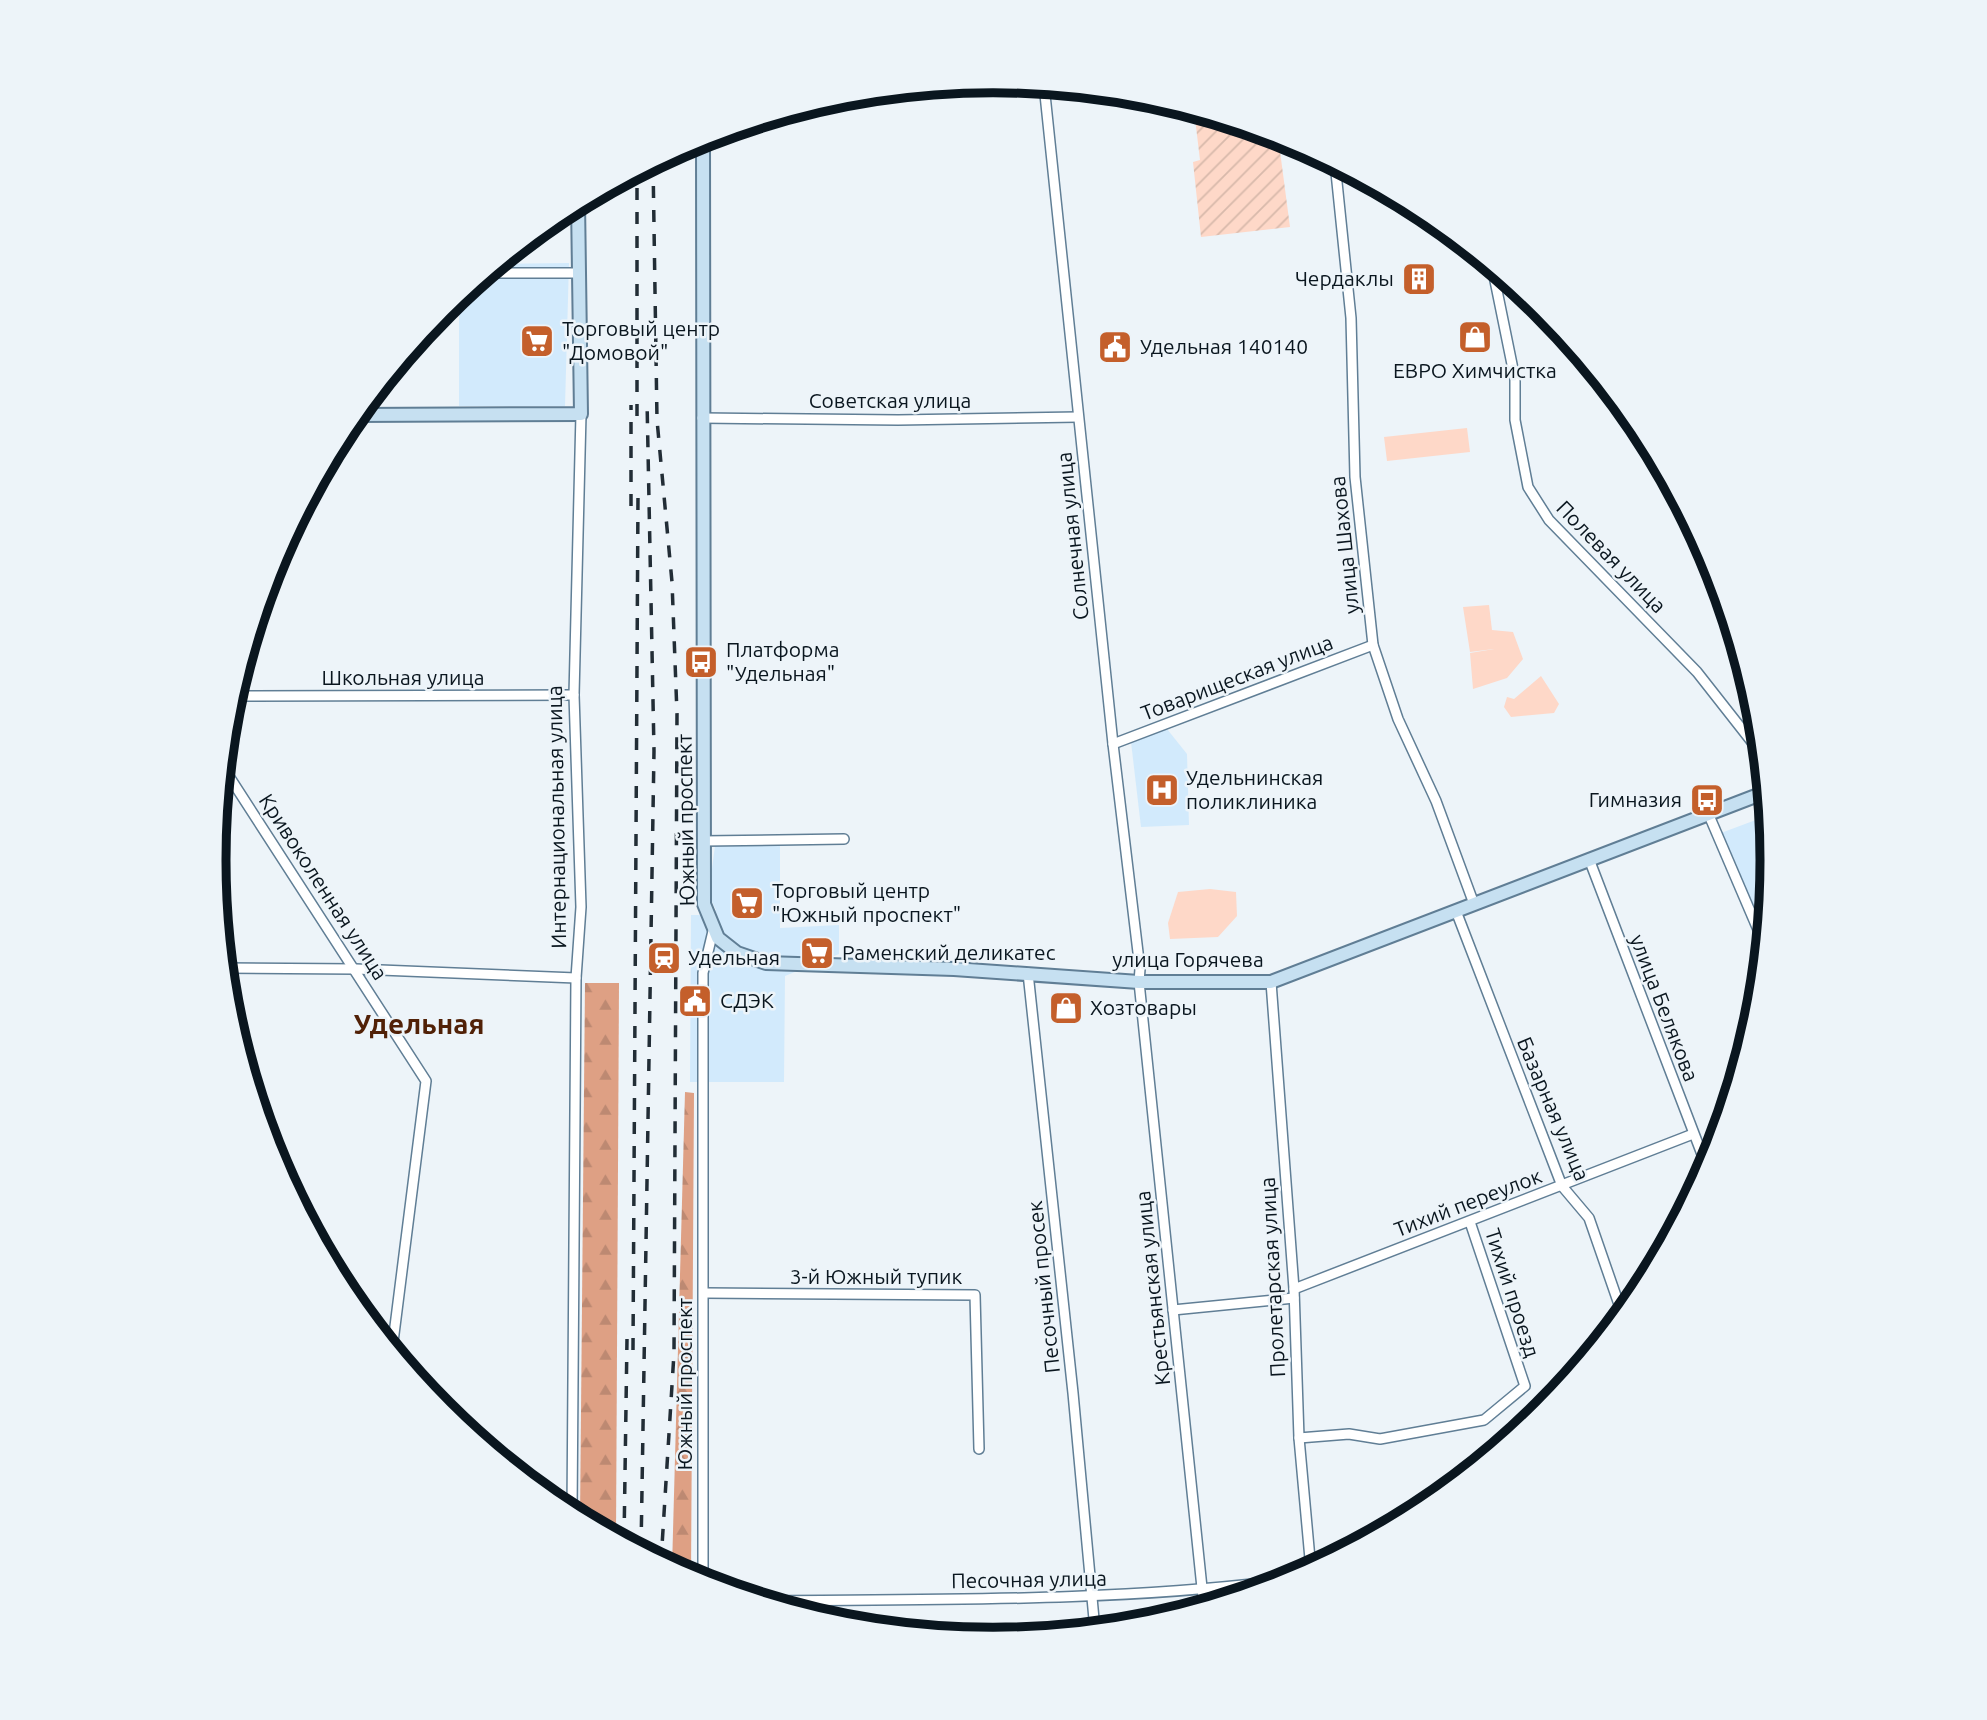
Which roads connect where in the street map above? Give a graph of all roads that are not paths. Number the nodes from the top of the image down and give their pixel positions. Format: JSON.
{"nodes":[{"id":1,"x":1045,"y":94,"type":"edge"},
{"id":2,"x":703,"y":150,"type":"edge"},
{"id":3,"x":1336,"y":174,"type":"edge"},
{"id":4,"x":578,"y":215,"type":"edge"},
{"id":5,"x":500,"y":273,"type":"edge"},
{"id":6,"x":579,"y":274,"type":"junction"},
{"id":7,"x":1495,"y":279,"type":"edge"},
{"id":8,"x":581,"y":414,"type":"junction"},
{"id":9,"x":369,"y":415,"type":"edge"},
{"id":10,"x":1078,"y":417,"type":"junction"},
{"id":11,"x":702,"y":418,"type":"junction"},
{"id":12,"x":1373,"y":645,"type":"junction"},
{"id":13,"x":574,"y":695,"type":"junction"},
{"id":14,"x":244,"y":696,"type":"edge"},
{"id":15,"x":1751,"y":741,"type":"edge"},
{"id":16,"x":1113,"y":744,"type":"junction"},
{"id":17,"x":231,"y":779,"type":"edge"},
{"id":18,"x":1758,"y":795,"type":"edge"},
{"id":19,"x":1707,"y":813,"type":"junction"},
{"id":20,"x":844,"y":839,"type":"dead end"},
{"id":21,"x":703,"y":841,"type":"junction"},
{"id":22,"x":1589,"y":859,"type":"junction"},
{"id":23,"x":1474,"y":904,"type":"junction"},
{"id":24,"x":1456,"y":911,"type":"junction"},
{"id":25,"x":1757,"y":928,"type":"edge"},
{"id":26,"x":713,"y":931,"type":"junction"},
{"id":27,"x":234,"y":968,"type":"edge"},
{"id":28,"x":356,"y":968,"type":"junction"},
{"id":29,"x":1028,"y":974,"type":"junction"},
{"id":30,"x":576,"y":978,"type":"junction"},
{"id":31,"x":1139,"y":982,"type":"junction"},
{"id":32,"x":1271,"y":982,"type":"junction"},
{"id":33,"x":1693,"y":1134,"type":"junction"},
{"id":34,"x":1701,"y":1155,"type":"edge"},
{"id":35,"x":1562,"y":1186,"type":"junction"},
{"id":36,"x":1471,"y":1222,"type":"junction"},
{"id":37,"x":705,"y":1293,"type":"junction"},
{"id":38,"x":1294,"y":1293,"type":"junction"},
{"id":39,"x":1619,"y":1303,"type":"edge"},
{"id":40,"x":1173,"y":1310,"type":"junction"},
{"id":41,"x":394,"y":1337,"type":"edge"},
{"id":42,"x":1299,"y":1438,"type":"junction"},
{"id":43,"x":979,"y":1449,"type":"dead end"},
{"id":44,"x":572,"y":1501,"type":"edge"},
{"id":45,"x":1310,"y":1559,"type":"edge"},
{"id":46,"x":703,"y":1570,"type":"edge"},
{"id":47,"x":1243,"y":1586,"type":"edge"},
{"id":48,"x":1203,"y":1591,"type":"junction"},
{"id":49,"x":1091,"y":1597,"type":"junction"},
{"id":50,"x":1203,"y":1598,"type":"edge"},
{"id":51,"x":794,"y":1601,"type":"edge"},
{"id":52,"x":1094,"y":1621,"type":"edge"}],
"edges":[{"from":1,"to":10,"type":"street","name":"Солнечная улица"},
{"from":2,"to":11,"type":"main road","name":"Южный проспект"},
{"from":3,"to":12,"type":"street","name":"улица Шахова"},
{"from":4,"to":6,"type":"main road","name":"Интернациональная улица"},
{"from":5,"to":6,"type":"street"},
{"from":6,"to":8,"type":"main road","name":"Интернациональная улица"},
{"from":7,"to":15,"type":"street","name":"Полевая улица"},
{"from":8,"to":9,"type":"main road"},
{"from":8,"to":13,"type":"street","name":"Интернациональная улица"},
{"from":10,"to":11,"type":"street","name":"Советская улица"},
{"from":10,"to":16,"type":"street","name":"Солнечная улица"},
{"from":11,"to":21,"type":"main road","name":"Южный проспект"},
{"from":12,"to":16,"type":"street","name":"Товарищеская улица"},
{"from":12,"to":23,"type":"street","name":"улица Шахова"},
{"from":13,"to":14,"type":"street","name":"Школьная улица"},
{"from":13,"to":30,"type":"street","name":"Интернациональная улица"},
{"from":16,"to":31,"type":"street","name":"Солнечная улица"},
{"from":17,"to":28,"type":"street","name":"Кривоколенная улица"},
{"from":18,"to":19,"type":"main road","name":"улица Горячева"},
{"from":19,"to":22,"type":"main road","name":"улица Горячева"},
{"from":19,"to":25,"type":"street"},
{"from":20,"to":21,"type":"street"},
{"from":21,"to":26,"type":"main road","name":"Южный проспект"},
{"from":22,"to":23,"type":"main road","name":"улица Горячева"},
{"from":22,"to":33,"type":"street","name":"улица Белякова"},
{"from":23,"to":24,"type":"main road","name":"улица Горячева"},
{"from":24,"to":32,"type":"main road","name":"улица Горячева"},
{"from":24,"to":35,"type":"street","name":"Базарная улица"},
{"from":26,"to":29,"type":"main road","name":"улица Горячева"},
{"from":26,"to":37,"type":"street","name":"Южный проспект"},
{"from":27,"to":28,"type":"street"},
{"from":28,"to":30,"type":"street"},
{"from":28,"to":41,"type":"street","name":"Кривоколенная улица"},
{"from":29,"to":31,"type":"main road","name":"улица Горячева"},
{"from":29,"to":49,"type":"street","name":"Песочный просек"},
{"from":30,"to":44,"type":"street","name":"Интернациональная улица"},
{"from":31,"to":32,"type":"main road","name":"улица Горячева"},
{"from":31,"to":40,"type":"street","name":"Крестьянская улица"},
{"from":32,"to":38,"type":"street","name":"Пролетарская улица"},
{"from":33,"to":34,"type":"street","name":"улица Белякова"},
{"from":33,"to":35,"type":"street","name":"Тихий переулок"},
{"from":35,"to":36,"type":"street","name":"Тихий переулок"},
{"from":35,"to":39,"type":"street","name":"Базарная улица"},
{"from":36,"to":38,"type":"street","name":"Тихий переулок"},
{"from":36,"to":42,"type":"street","name":"Тихий проезд"},
{"from":37,"to":43,"type":"street","name":"3-й Южный тупик"},
{"from":37,"to":46,"type":"street","name":"Южный проспект"},
{"from":38,"to":40,"type":"street","name":"Тихий переулок"},
{"from":38,"to":42,"type":"street","name":"Пролетарская улица"},
{"from":40,"to":48,"type":"street","name":"Крестьянская улица"},
{"from":42,"to":45,"type":"street","name":"Пролетарская улица"},
{"from":47,"to":48,"type":"street","name":"Песочная улица"},
{"from":48,"to":49,"type":"street","name":"Песочная улица"},
{"from":48,"to":50,"type":"street","name":"Крестьянская улица"},
{"from":49,"to":51,"type":"street","name":"Песочная улица"},
{"from":49,"to":52,"type":"street","name":"Песочный просек"}]}
